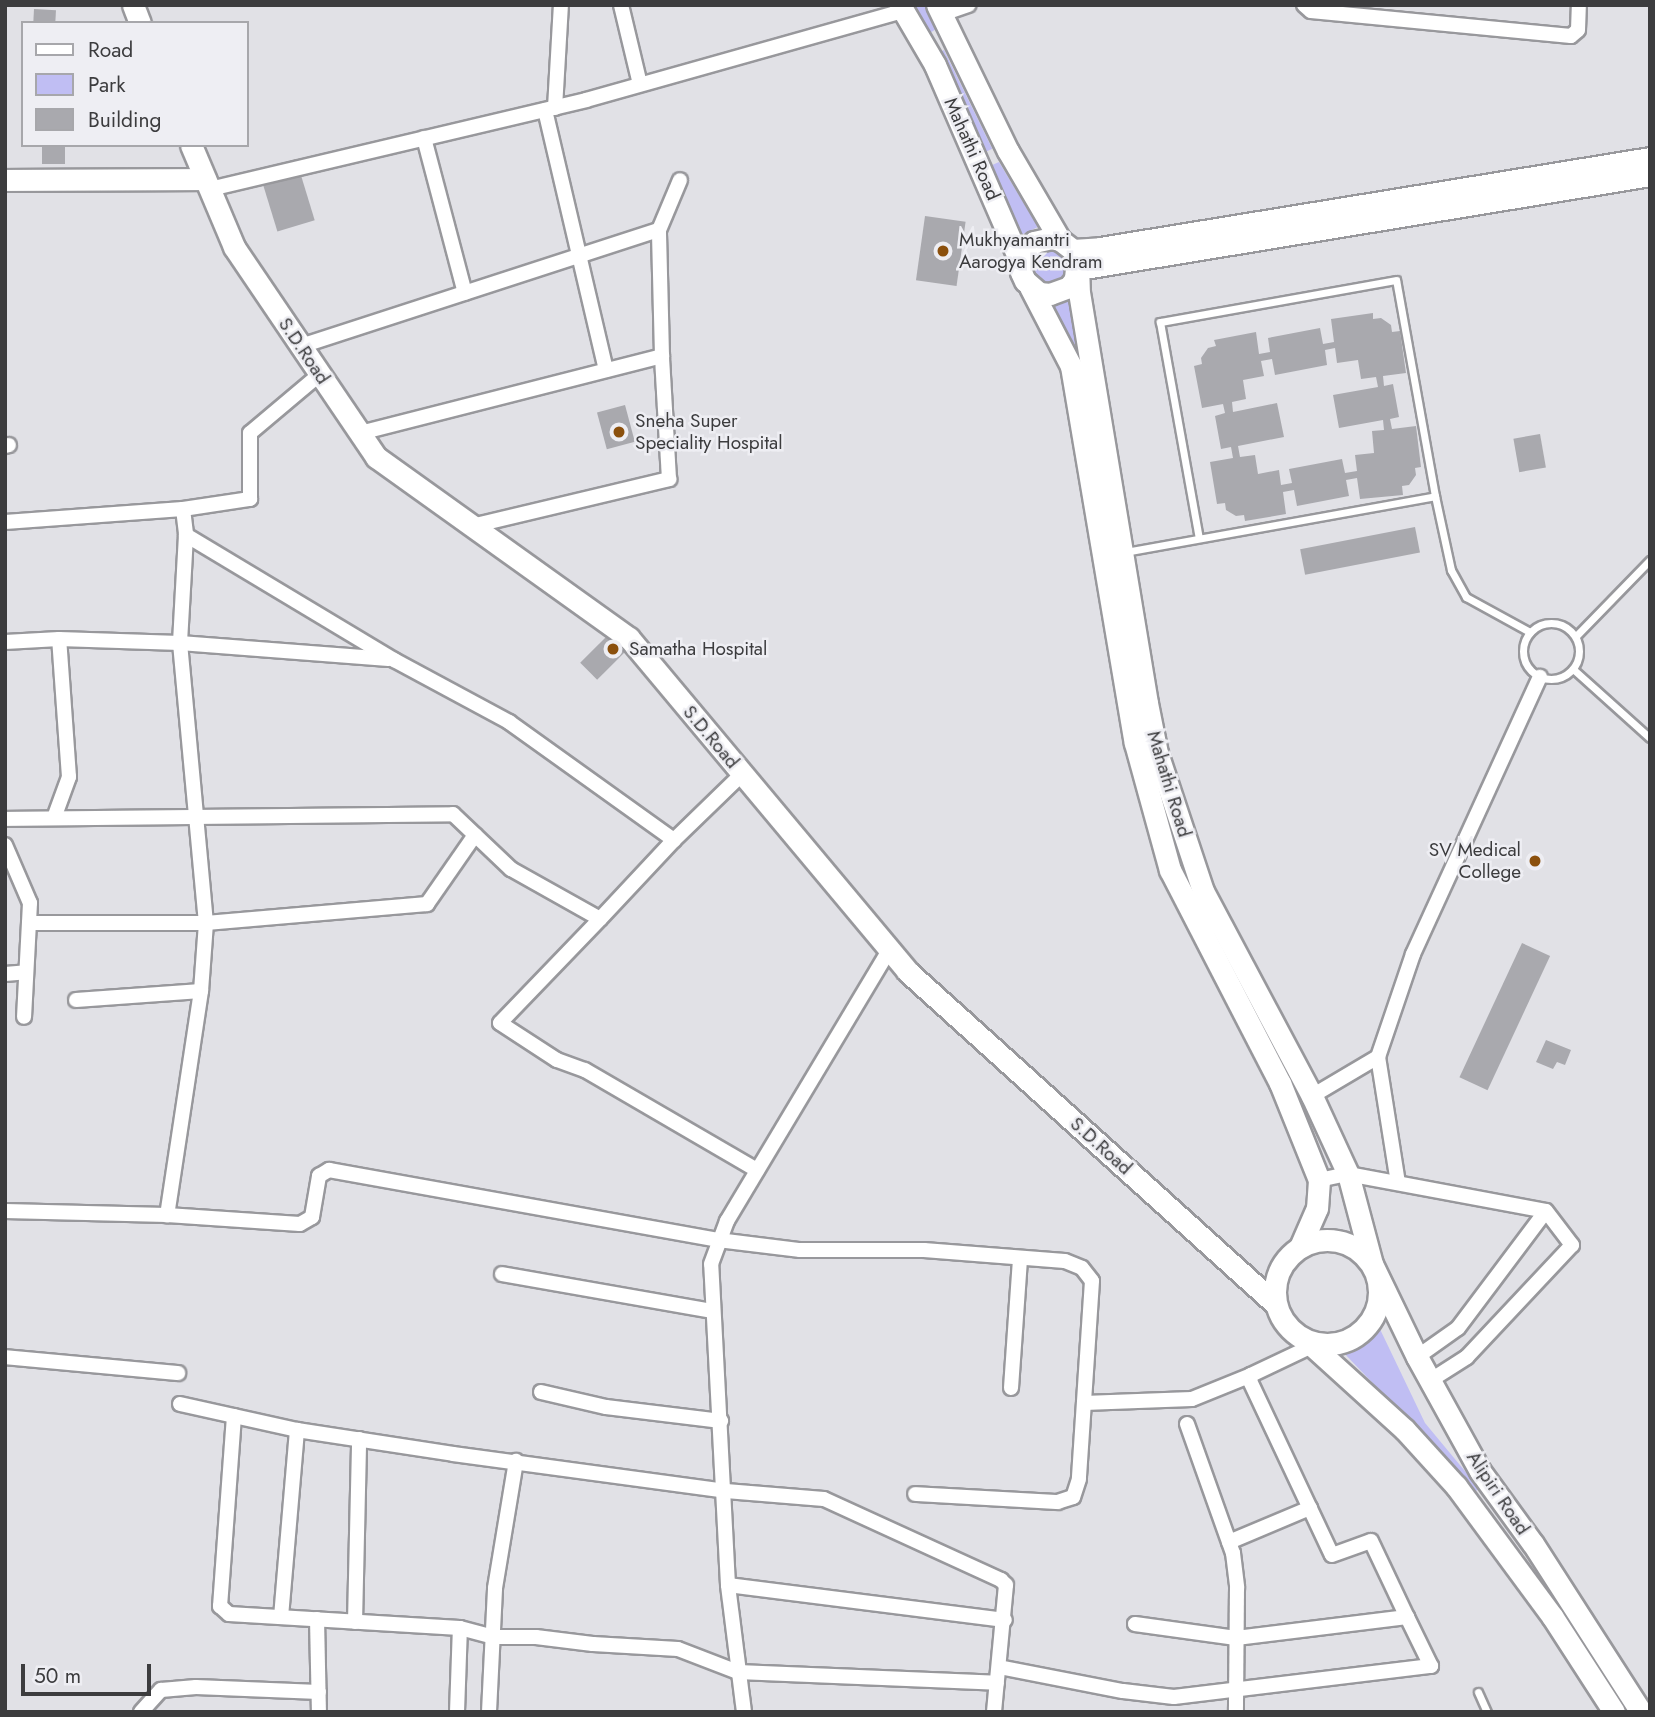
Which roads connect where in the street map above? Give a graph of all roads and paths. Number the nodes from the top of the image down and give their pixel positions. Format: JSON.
{"nodes":[{"id":1,"x":561,"y":5,"type":"edge"},
{"id":2,"x":621,"y":5,"type":"edge"},
{"id":3,"x":968,"y":5,"type":"edge"},
{"id":4,"x":1304,"y":5,"type":"edge"},
{"id":5,"x":1579,"y":5,"type":"edge"},
{"id":6,"x":902,"y":8,"type":"edge"},
{"id":7,"x":942,"y":16,"type":"edge"},
{"id":8,"x":917,"y":38,"type":"junction"},
{"id":9,"x":640,"y":84,"type":"junction"},
{"id":10,"x":550,"y":109,"type":"junction"},
{"id":11,"x":424,"y":138,"type":"junction"},
{"id":12,"x":192,"y":147,"type":"edge"},
{"id":13,"x":1008,"y":152,"type":"junction"},
{"id":14,"x":1650,"y":158,"type":"edge"},
{"id":15,"x":979,"y":164,"type":"junction"},
{"id":16,"x":1650,"y":175,"type":"edge"},
{"id":17,"x":5,"y":180,"type":"edge"},
{"id":18,"x":680,"y":180,"type":"dead end"},
{"id":19,"x":208,"y":184,"type":"junction"},
{"id":20,"x":659,"y":230,"type":"junction"},
{"id":21,"x":1070,"y":253,"type":"junction"},
{"id":22,"x":580,"y":256,"type":"junction"},
{"id":23,"x":1021,"y":264,"type":"junction"},
{"id":24,"x":1030,"y":287,"type":"junction"},
{"id":25,"x":465,"y":293,"type":"junction"},
{"id":26,"x":301,"y":346,"type":"junction"},
{"id":27,"x":662,"y":356,"type":"junction"},
{"id":28,"x":606,"y":370,"type":"junction"},
{"id":29,"x":320,"y":374,"type":"junction"},
{"id":30,"x":360,"y":433,"type":"junction"},
{"id":31,"x":1435,"y":496,"type":"junction"},
{"id":32,"x":183,"y":509,"type":"junction"},
{"id":33,"x":5,"y":522,"type":"edge"},
{"id":34,"x":472,"y":526,"type":"junction"},
{"id":35,"x":186,"y":535,"type":"junction"},
{"id":36,"x":1199,"y":538,"type":"junction"},
{"id":37,"x":1121,"y":552,"type":"junction"},
{"id":38,"x":1650,"y":560,"type":"edge"},
{"id":39,"x":1530,"y":632,"type":"junction"},
{"id":40,"x":1576,"y":636,"type":"junction"},
{"id":41,"x":59,"y":639,"type":"junction"},
{"id":42,"x":5,"y":642,"type":"edge"},
{"id":43,"x":180,"y":643,"type":"junction"},
{"id":44,"x":394,"y":660,"type":"junction"},
{"id":45,"x":1573,"y":669,"type":"junction"},
{"id":46,"x":1540,"y":677,"type":"junction"},
{"id":47,"x":1650,"y":738,"type":"edge"},
{"id":48,"x":1144,"y":740,"type":"junction"},
{"id":49,"x":742,"y":774,"type":"junction"},
{"id":50,"x":196,"y":817,"type":"junction"},
{"id":51,"x":54,"y":818,"type":"junction"},
{"id":52,"x":5,"y":819,"type":"edge"},
{"id":53,"x":475,"y":835,"type":"junction"},
{"id":54,"x":674,"y":840,"type":"junction"},
{"id":55,"x":5,"y":845,"type":"edge"},
{"id":56,"x":600,"y":919,"type":"junction"},
{"id":57,"x":206,"y":922,"type":"junction"},
{"id":58,"x":29,"y":923,"type":"junction"},
{"id":59,"x":890,"y":950,"type":"junction"},
{"id":60,"x":26,"y":972,"type":"junction"},
{"id":61,"x":5,"y":974,"type":"edge"},
{"id":62,"x":201,"y":991,"type":"junction"},
{"id":63,"x":76,"y":1000,"type":"dead end"},
{"id":64,"x":24,"y":1017,"type":"dead end"},
{"id":65,"x":1378,"y":1057,"type":"junction"},
{"id":66,"x":1312,"y":1096,"type":"junction"},
{"id":67,"x":758,"y":1170,"type":"junction"},
{"id":68,"x":1348,"y":1174,"type":"junction"},
{"id":69,"x":1319,"y":1180,"type":"junction"},
{"id":70,"x":1398,"y":1183,"type":"junction"},
{"id":71,"x":1546,"y":1211,"type":"junction"},
{"id":72,"x":5,"y":1212,"type":"edge"},
{"id":73,"x":167,"y":1216,"type":"junction"},
{"id":74,"x":718,"y":1240,"type":"junction"},
{"id":75,"x":1300,"y":1248,"type":"junction"},
{"id":76,"x":1020,"y":1258,"type":"junction"},
{"id":77,"x":1372,"y":1264,"type":"junction"},
{"id":78,"x":502,"y":1274,"type":"dead end"},
{"id":79,"x":1276,"y":1304,"type":"junction"},
{"id":80,"x":712,"y":1311,"type":"junction"},
{"id":81,"x":1310,"y":1343,"type":"junction"},
{"id":82,"x":5,"y":1357,"type":"edge"},
{"id":83,"x":1417,"y":1357,"type":"junction"},
{"id":84,"x":178,"y":1373,"type":"dead end"},
{"id":85,"x":1251,"y":1375,"type":"junction"},
{"id":86,"x":1431,"y":1380,"type":"junction"},
{"id":87,"x":1011,"y":1388,"type":"dead end"},
{"id":88,"x":541,"y":1392,"type":"dead end"},
{"id":89,"x":1084,"y":1403,"type":"junction"},
{"id":90,"x":180,"y":1404,"type":"dead end"},
{"id":91,"x":234,"y":1416,"type":"junction"},
{"id":92,"x":721,"y":1421,"type":"junction"},
{"id":93,"x":1187,"y":1424,"type":"dead end"},
{"id":94,"x":297,"y":1430,"type":"junction"},
{"id":95,"x":359,"y":1439,"type":"junction"},
{"id":96,"x":516,"y":1461,"type":"junction"},
{"id":97,"x":726,"y":1490,"type":"junction"},
{"id":98,"x":915,"y":1494,"type":"dead end"},
{"id":99,"x":1310,"y":1508,"type":"junction"},
{"id":100,"x":1229,"y":1542,"type":"junction"},
{"id":101,"x":729,"y":1585,"type":"junction"},
{"id":102,"x":281,"y":1617,"type":"junction"},
{"id":103,"x":1407,"y":1618,"type":"junction"},
{"id":104,"x":317,"y":1619,"type":"junction"},
{"id":105,"x":1005,"y":1620,"type":"junction"},
{"id":106,"x":355,"y":1622,"type":"junction"},
{"id":107,"x":1135,"y":1624,"type":"dead end"},
{"id":108,"x":460,"y":1628,"type":"junction"},
{"id":109,"x":493,"y":1637,"type":"junction"},
{"id":110,"x":1236,"y":1639,"type":"junction"},
{"id":111,"x":999,"y":1667,"type":"junction"},
{"id":112,"x":738,"y":1672,"type":"junction"},
{"id":113,"x":997,"y":1683,"type":"junction"},
{"id":114,"x":1238,"y":1688,"type":"junction"},
{"id":115,"x":319,"y":1692,"type":"junction"},
{"id":116,"x":1478,"y":1692,"type":"dead end"},
{"id":117,"x":141,"y":1712,"type":"edge"},
{"id":118,"x":319,"y":1712,"type":"edge"},
{"id":119,"x":457,"y":1712,"type":"edge"},
{"id":120,"x":489,"y":1712,"type":"edge"},
{"id":121,"x":744,"y":1712,"type":"edge"},
{"id":122,"x":994,"y":1712,"type":"edge"},
{"id":123,"x":1236,"y":1712,"type":"edge"},
{"id":124,"x":1487,"y":1712,"type":"edge"},
{"id":125,"x":1614,"y":1712,"type":"edge"},
{"id":126,"x":1641,"y":1712,"type":"edge"}],
"edges":[{"from":1,"to":10,"type":"street"},
{"from":2,"to":9,"type":"street"},
{"from":3,"to":7,"type":"street"},
{"from":4,"to":5,"type":"street"},
{"from":6,"to":8,"type":"street","name":"Mahathi Road"},
{"from":6,"to":9,"type":"street"},
{"from":7,"to":8,"type":"street"},
{"from":7,"to":13,"type":"street","name":"Mahathi Road"},
{"from":8,"to":15,"type":"street","name":"Mahathi Road"},
{"from":9,"to":10,"type":"street"},
{"from":10,"to":11,"type":"street"},
{"from":10,"to":22,"type":"street"},
{"from":11,"to":19,"type":"street"},
{"from":11,"to":25,"type":"street"},
{"from":12,"to":19,"type":"street","name":"S.D.Road"},
{"from":13,"to":15,"type":"street"},
{"from":13,"to":21,"type":"street","name":"Mahathi Road"},
{"from":14,"to":21,"type":"street"},
{"from":15,"to":23,"type":"street","name":"Mahathi Road"},
{"from":16,"to":21,"type":"street"},
{"from":17,"to":19,"type":"street"},
{"from":18,"to":20,"type":"street"},
{"from":19,"to":26,"type":"street","name":"S.D.Road"},
{"from":20,"to":22,"type":"street"},
{"from":20,"to":27,"type":"street"},
{"from":21,"to":23,"type":"street"},
{"from":21,"to":24,"type":"street"},
{"from":21,"to":37,"type":"street","name":"Mahathi Road"},
{"from":22,"to":25,"type":"street"},
{"from":22,"to":28,"type":"street"},
{"from":23,"to":24,"type":"street","name":"Mahathi Road"},
{"from":24,"to":48,"type":"street","name":"Mahathi Road"},
{"from":25,"to":26,"type":"street"},
{"from":26,"to":29,"type":"street","name":"S.D.Road"},
{"from":27,"to":28,"type":"street"},
{"from":27,"to":34,"type":"street"},
{"from":28,"to":30,"type":"street"},
{"from":29,"to":30,"type":"street","name":"S.D.Road"},
{"from":29,"to":32,"type":"street"},
{"from":30,"to":34,"type":"street","name":"S.D.Road"},
{"from":31,"to":36,"type":"lane"},
{"from":31,"to":36,"type":"lane"},
{"from":31,"to":39,"type":"lane"},
{"from":32,"to":33,"type":"street"},
{"from":32,"to":35,"type":"street"},
{"from":34,"to":49,"type":"street","name":"S.D.Road"},
{"from":35,"to":43,"type":"street"},
{"from":35,"to":44,"type":"street"},
{"from":36,"to":37,"type":"lane"},
{"from":37,"to":48,"type":"street","name":"Mahathi Road"},
{"from":38,"to":40,"type":"lane"},
{"from":39,"to":40,"type":"lane"},
{"from":39,"to":46,"type":"lane"},
{"from":40,"to":45,"type":"lane"},
{"from":41,"to":42,"type":"street"},
{"from":41,"to":43,"type":"street"},
{"from":41,"to":51,"type":"street"},
{"from":43,"to":44,"type":"street"},
{"from":43,"to":50,"type":"street"},
{"from":44,"to":54,"type":"street"},
{"from":45,"to":46,"type":"lane"},
{"from":45,"to":47,"type":"lane"},
{"from":46,"to":65,"type":"street"},
{"from":48,"to":66,"type":"street","name":"Mahathi Road"},
{"from":48,"to":69,"type":"street","name":"Mahathi Road"},
{"from":49,"to":54,"type":"street"},
{"from":49,"to":59,"type":"street","name":"S.D.Road"},
{"from":50,"to":51,"type":"street"},
{"from":50,"to":53,"type":"street"},
{"from":50,"to":57,"type":"street"},
{"from":51,"to":52,"type":"street"},
{"from":53,"to":56,"type":"street"},
{"from":53,"to":57,"type":"street"},
{"from":54,"to":56,"type":"street"},
{"from":55,"to":58,"type":"street"},
{"from":56,"to":67,"type":"street"},
{"from":57,"to":58,"type":"street"},
{"from":57,"to":62,"type":"street"},
{"from":58,"to":60,"type":"street"},
{"from":59,"to":67,"type":"street"},
{"from":59,"to":79,"type":"street","name":"S.D.Road"},
{"from":60,"to":61,"type":"street"},
{"from":60,"to":64,"type":"street"},
{"from":62,"to":63,"type":"street"},
{"from":62,"to":73,"type":"street"},
{"from":65,"to":66,"type":"street"},
{"from":65,"to":70,"type":"street"},
{"from":66,"to":68,"type":"street","name":"Mahathi Road"},
{"from":67,"to":74,"type":"street"},
{"from":68,"to":69,"type":"street"},
{"from":68,"to":70,"type":"street"},
{"from":68,"to":77,"type":"street","name":"Mahathi Road"},
{"from":69,"to":75,"type":"street","name":"Mahathi Road"},
{"from":70,"to":71,"type":"street"},
{"from":71,"to":83,"type":"street"},
{"from":71,"to":86,"type":"street"},
{"from":72,"to":73,"type":"street"},
{"from":73,"to":74,"type":"street"},
{"from":74,"to":76,"type":"street"},
{"from":74,"to":80,"type":"street"},
{"from":75,"to":77,"type":"street"},
{"from":75,"to":79,"type":"street"},
{"from":76,"to":87,"type":"street"},
{"from":76,"to":89,"type":"street"},
{"from":77,"to":81,"type":"street"},
{"from":77,"to":83,"type":"street","name":"Alipiri Road"},
{"from":78,"to":80,"type":"street"},
{"from":79,"to":81,"type":"street"},
{"from":80,"to":92,"type":"street"},
{"from":81,"to":85,"type":"street"},
{"from":81,"to":125,"type":"street","name":"Alipiri Road"},
{"from":82,"to":84,"type":"street"},
{"from":83,"to":86,"type":"street","name":"Alipiri Road"},
{"from":85,"to":89,"type":"street"},
{"from":85,"to":99,"type":"street"},
{"from":86,"to":126,"type":"street","name":"Alipiri Road"},
{"from":88,"to":92,"type":"street"},
{"from":89,"to":98,"type":"street"},
{"from":90,"to":91,"type":"street"},
{"from":91,"to":94,"type":"street"},
{"from":91,"to":102,"type":"street"},
{"from":92,"to":97,"type":"street"},
{"from":93,"to":100,"type":"street"},
{"from":94,"to":95,"type":"street"},
{"from":94,"to":102,"type":"street"},
{"from":95,"to":96,"type":"street"},
{"from":95,"to":106,"type":"street"},
{"from":96,"to":97,"type":"street"},
{"from":96,"to":109,"type":"street"},
{"from":97,"to":101,"type":"street"},
{"from":97,"to":105,"type":"street"},
{"from":99,"to":100,"type":"street"},
{"from":99,"to":103,"type":"street"},
{"from":100,"to":110,"type":"street"},
{"from":101,"to":105,"type":"street"},
{"from":101,"to":112,"type":"street"},
{"from":102,"to":104,"type":"street"},
{"from":103,"to":110,"type":"street"},
{"from":103,"to":114,"type":"street"},
{"from":104,"to":106,"type":"street"},
{"from":104,"to":115,"type":"street"},
{"from":105,"to":111,"type":"street"},
{"from":106,"to":108,"type":"street"},
{"from":107,"to":110,"type":"street"},
{"from":108,"to":109,"type":"street"},
{"from":108,"to":119,"type":"street"},
{"from":109,"to":112,"type":"street"},
{"from":109,"to":120,"type":"street"},
{"from":110,"to":114,"type":"street"},
{"from":111,"to":113,"type":"street"},
{"from":111,"to":114,"type":"street"},
{"from":112,"to":113,"type":"street"},
{"from":112,"to":121,"type":"street"},
{"from":113,"to":122,"type":"street"},
{"from":114,"to":123,"type":"street"},
{"from":115,"to":117,"type":"street"},
{"from":115,"to":118,"type":"street"},
{"from":116,"to":124,"type":"lane"}]}
